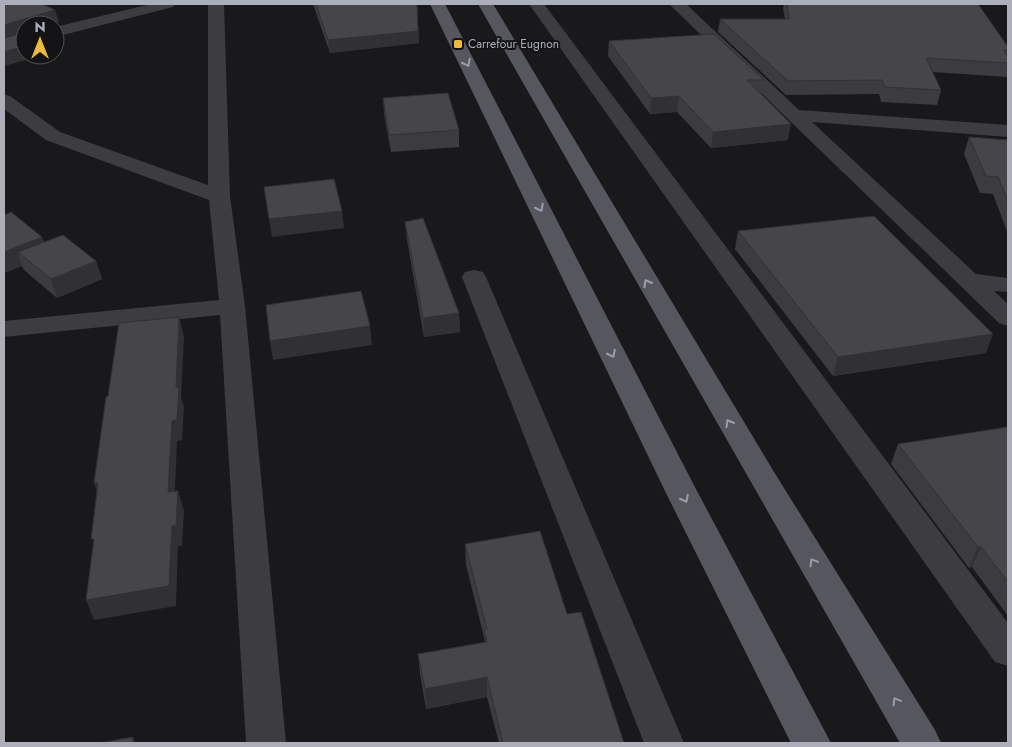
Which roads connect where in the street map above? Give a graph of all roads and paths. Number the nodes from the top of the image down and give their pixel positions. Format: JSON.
{"nodes":[{"id":1,"x":168,"y":4,"type":"edge"},
{"id":2,"x":216,"y":4,"type":"edge"},
{"id":3,"x":437,"y":4,"type":"edge"},
{"id":4,"x":485,"y":4,"type":"edge"},
{"id":5,"x":536,"y":4,"type":"edge"},
{"id":6,"x":676,"y":4,"type":"edge"},
{"id":7,"x":74,"y":11,"type":"dead end"},
{"id":8,"x":84,"y":24,"type":"junction"},
{"id":9,"x":65,"y":29,"type":"edge"},
{"id":10,"x":4,"y":100,"type":"edge"},
{"id":11,"x":795,"y":116,"type":"junction"},
{"id":12,"x":1008,"y":131,"type":"edge"},
{"id":13,"x":219,"y":196,"type":"junction"},
{"id":14,"x":474,"y":277,"type":"dead end"},
{"id":15,"x":969,"y":281,"type":"junction"},
{"id":16,"x":1008,"y":285,"type":"edge"},
{"id":17,"x":232,"y":306,"type":"junction"},
{"id":18,"x":1008,"y":318,"type":"edge"},
{"id":19,"x":4,"y":328,"type":"edge"},
{"id":20,"x":1008,"y":651,"type":"edge"},
{"id":21,"x":266,"y":743,"type":"edge"},
{"id":22,"x":664,"y":743,"type":"edge"},
{"id":23,"x":810,"y":743,"type":"edge"},
{"id":24,"x":922,"y":743,"type":"edge"}],
"edges":[{"from":1,"to":8,"type":"street"},
{"from":2,"to":13,"type":"street"},
{"from":3,"to":23,"type":"main road","one_way":true},
{"from":24,"to":4,"type":"main road","one_way":true},
{"from":5,"to":20,"type":"street"},
{"from":6,"to":11,"type":"street"},
{"from":7,"to":8,"type":"street"},
{"from":8,"to":9,"type":"street"},
{"from":10,"to":13,"type":"street"},
{"from":11,"to":12,"type":"street"},
{"from":11,"to":15,"type":"street"},
{"from":13,"to":17,"type":"street"},
{"from":14,"to":22,"type":"street"},
{"from":15,"to":16,"type":"street"},
{"from":15,"to":18,"type":"street"},
{"from":17,"to":19,"type":"street"},
{"from":17,"to":21,"type":"street"}]}
